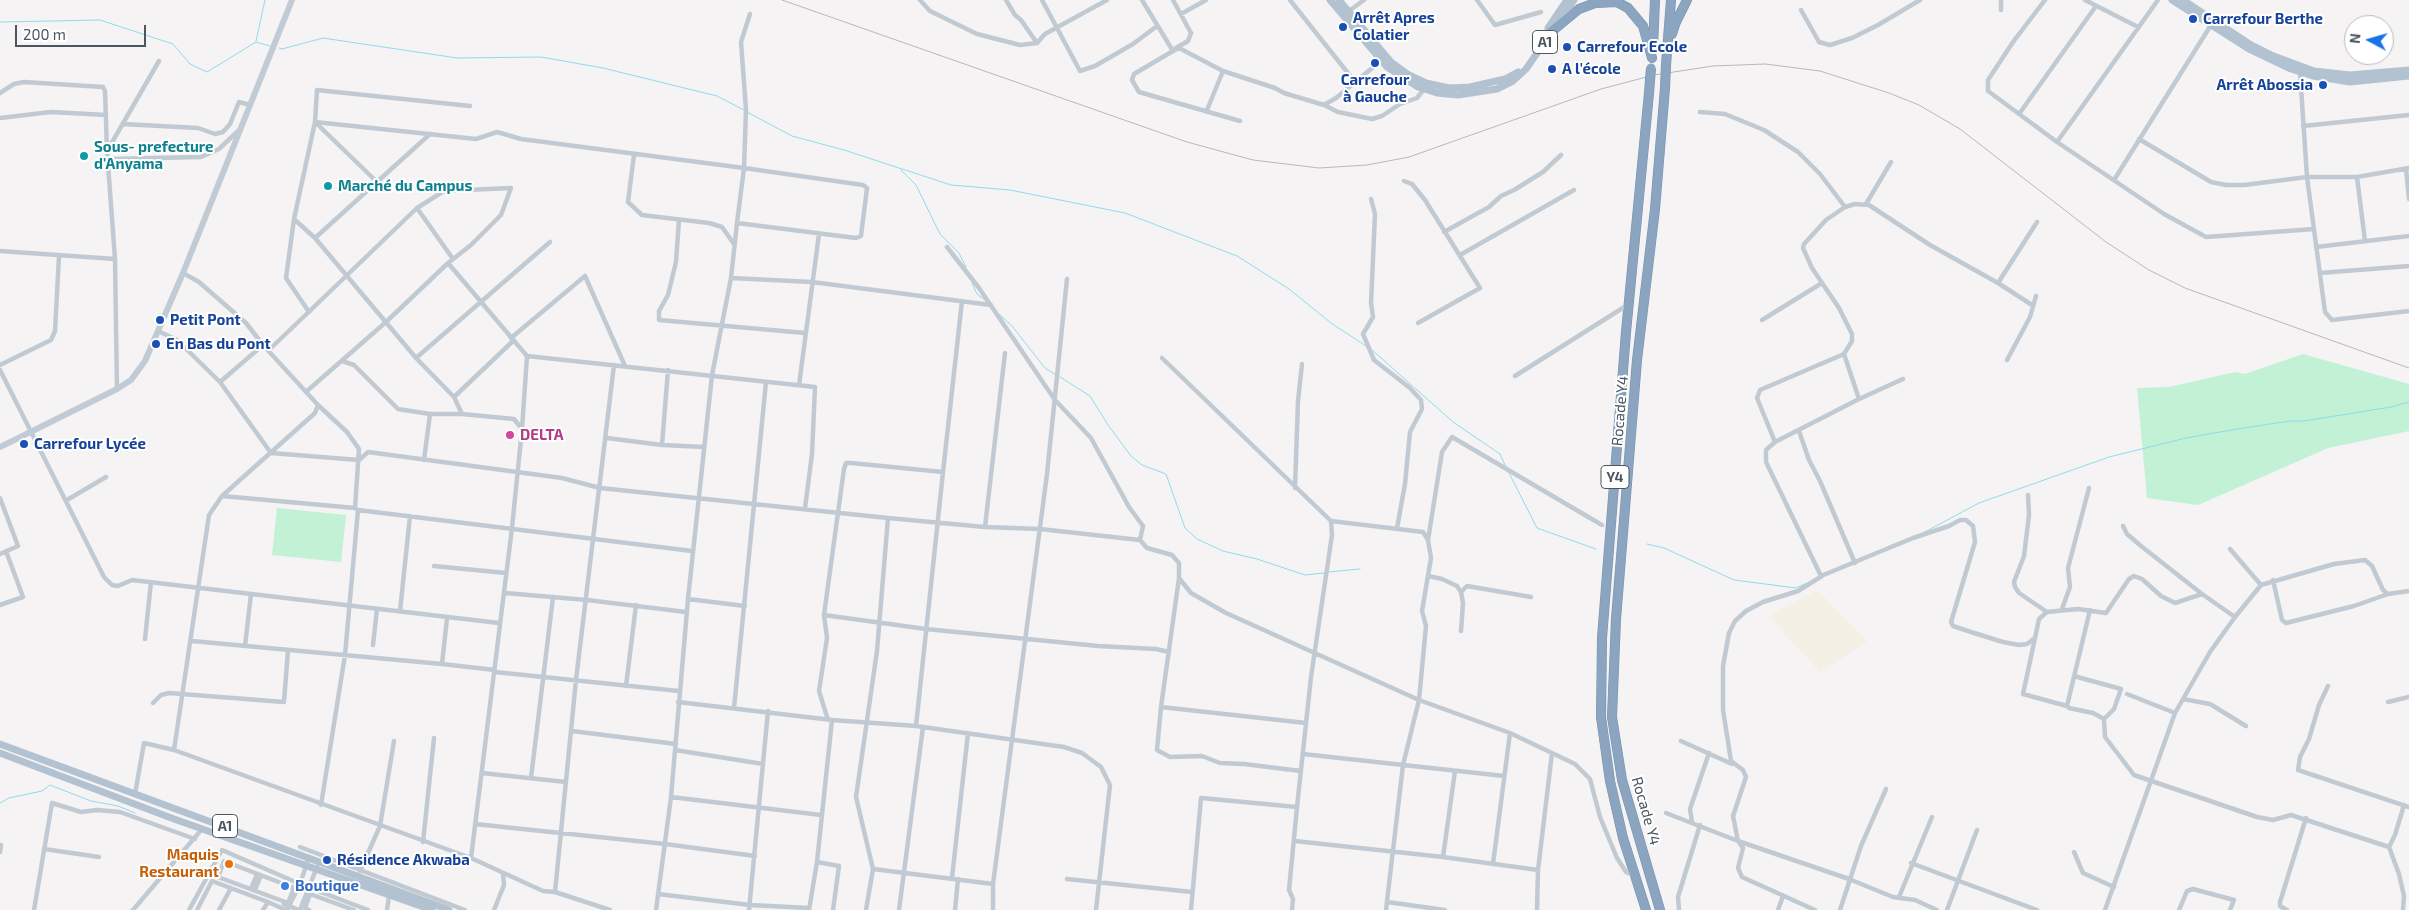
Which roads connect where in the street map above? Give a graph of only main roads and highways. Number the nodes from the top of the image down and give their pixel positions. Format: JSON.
{"nodes":[{"id":1,"x":1330,"y":0,"type":"edge"},
{"id":2,"x":1339,"y":0,"type":"edge"},
{"id":3,"x":1567,"y":0,"type":"edge"},
{"id":4,"x":1574,"y":0,"type":"edge"},
{"id":5,"x":1656,"y":0,"type":"edge"},
{"id":6,"x":1670,"y":0,"type":"edge"},
{"id":7,"x":1687,"y":0,"type":"edge"},
{"id":8,"x":2172,"y":0,"type":"edge"},
{"id":9,"x":2183,"y":0,"type":"edge"},
{"id":10,"x":1551,"y":32,"type":"junction"},
{"id":11,"x":1667,"y":54,"type":"junction"},
{"id":12,"x":1652,"y":58,"type":"junction"},
{"id":13,"x":1383,"y":59,"type":"junction"},
{"id":14,"x":2409,"y":70,"type":"edge"},
{"id":15,"x":2409,"y":76,"type":"edge"},
{"id":16,"x":0,"y":744,"type":"edge"},
{"id":17,"x":0,"y":753,"type":"edge"},
{"id":18,"x":432,"y":910,"type":"edge"},
{"id":19,"x":450,"y":910,"type":"edge"},
{"id":20,"x":1646,"y":910,"type":"edge"},
{"id":21,"x":1660,"y":910,"type":"edge"}],
"edges":[{"from":1,"to":13,"type":"main road","number":"A1"},
{"from":2,"to":13,"type":"main road","number":"A1"},
{"from":3,"to":13,"type":"main road","number":"A1"},
{"from":4,"to":10,"type":"main road","number":"A1"},
{"from":5,"to":12,"type":"highway","name":"Rocade Y4","number":"Y4"},
{"from":6,"to":11,"type":"highway","name":"Rocade Y4","number":"Y4"},
{"from":7,"to":11,"type":"highway"},
{"from":8,"to":15,"type":"main road"},
{"from":9,"to":14,"type":"main road"},
{"from":10,"to":12,"type":"highway"},
{"from":10,"to":13,"type":"main road","number":"A1"},
{"from":11,"to":21,"type":"highway","name":"Rocade Y4","number":"Y4","bridge":true},
{"from":12,"to":20,"type":"highway","name":"Rocade Y4","number":"Y4","bridge":true},
{"from":16,"to":19,"type":"main road","number":"A1"},
{"from":17,"to":18,"type":"main road","number":"A1"}]}
